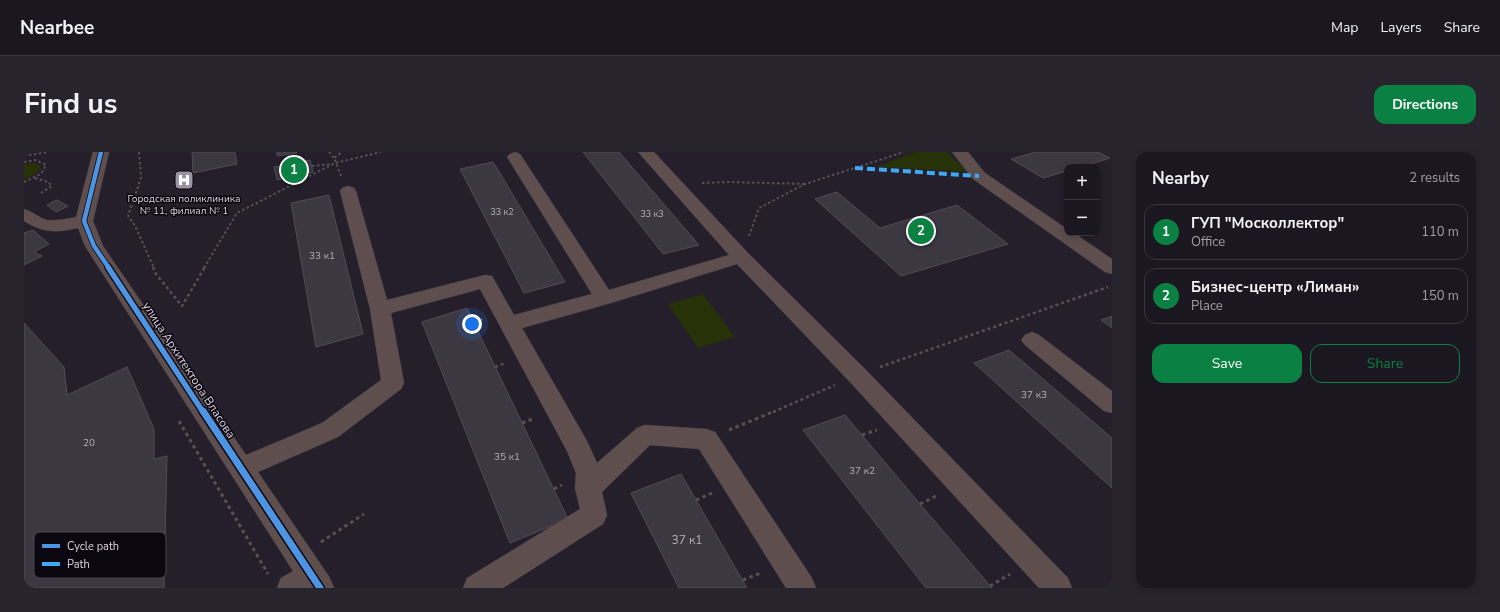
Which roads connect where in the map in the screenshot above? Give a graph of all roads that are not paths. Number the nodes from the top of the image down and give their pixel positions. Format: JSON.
{"nodes":[{"id":1,"x":101,"y":152,"type":"edge"},
{"id":2,"x":646,"y":152,"type":"edge"},
{"id":3,"x":960,"y":152,"type":"edge"},
{"id":4,"x":515,"y":157,"type":"dead end"},
{"id":5,"x":348,"y":191,"type":"dead end"},
{"id":6,"x":24,"y":214,"type":"edge"},
{"id":7,"x":84,"y":222,"type":"junction"},
{"id":8,"x":741,"y":257,"type":"junction"},
{"id":9,"x":1112,"y":268,"type":"edge"},
{"id":10,"x":604,"y":298,"type":"junction"},
{"id":11,"x":380,"y":309,"type":"junction"},
{"id":12,"x":509,"y":324,"type":"junction"},
{"id":13,"x":1032,"y":340,"type":"dead end"},
{"id":14,"x":1112,"y":404,"type":"edge"},
{"id":15,"x":240,"y":468,"type":"junction"},
{"id":16,"x":588,"y":488,"type":"junction"},
{"id":17,"x":308,"y":584,"type":"edge"},
{"id":18,"x":477,"y":588,"type":"edge"},
{"id":19,"x":802,"y":588,"type":"edge"},
{"id":20,"x":1058,"y":588,"type":"edge"}],
"edges":[{"from":1,"to":7,"type":"street"},
{"from":2,"to":8,"type":"street"},
{"from":3,"to":9,"type":"street"},
{"from":4,"to":10,"type":"street"},
{"from":5,"to":11,"type":"street"},
{"from":6,"to":7,"type":"street"},
{"from":7,"to":15,"type":"street","name":"улица Архитектора Власова"},
{"from":8,"to":10,"type":"street"},
{"from":8,"to":20,"type":"street"},
{"from":10,"to":12,"type":"street"},
{"from":11,"to":12,"type":"street"},
{"from":11,"to":15,"type":"street"},
{"from":12,"to":16,"type":"street"},
{"from":13,"to":14,"type":"street"},
{"from":15,"to":17,"type":"street","name":"улица Архитектора Власова"},
{"from":16,"to":18,"type":"street"},
{"from":16,"to":19,"type":"street"}]}
